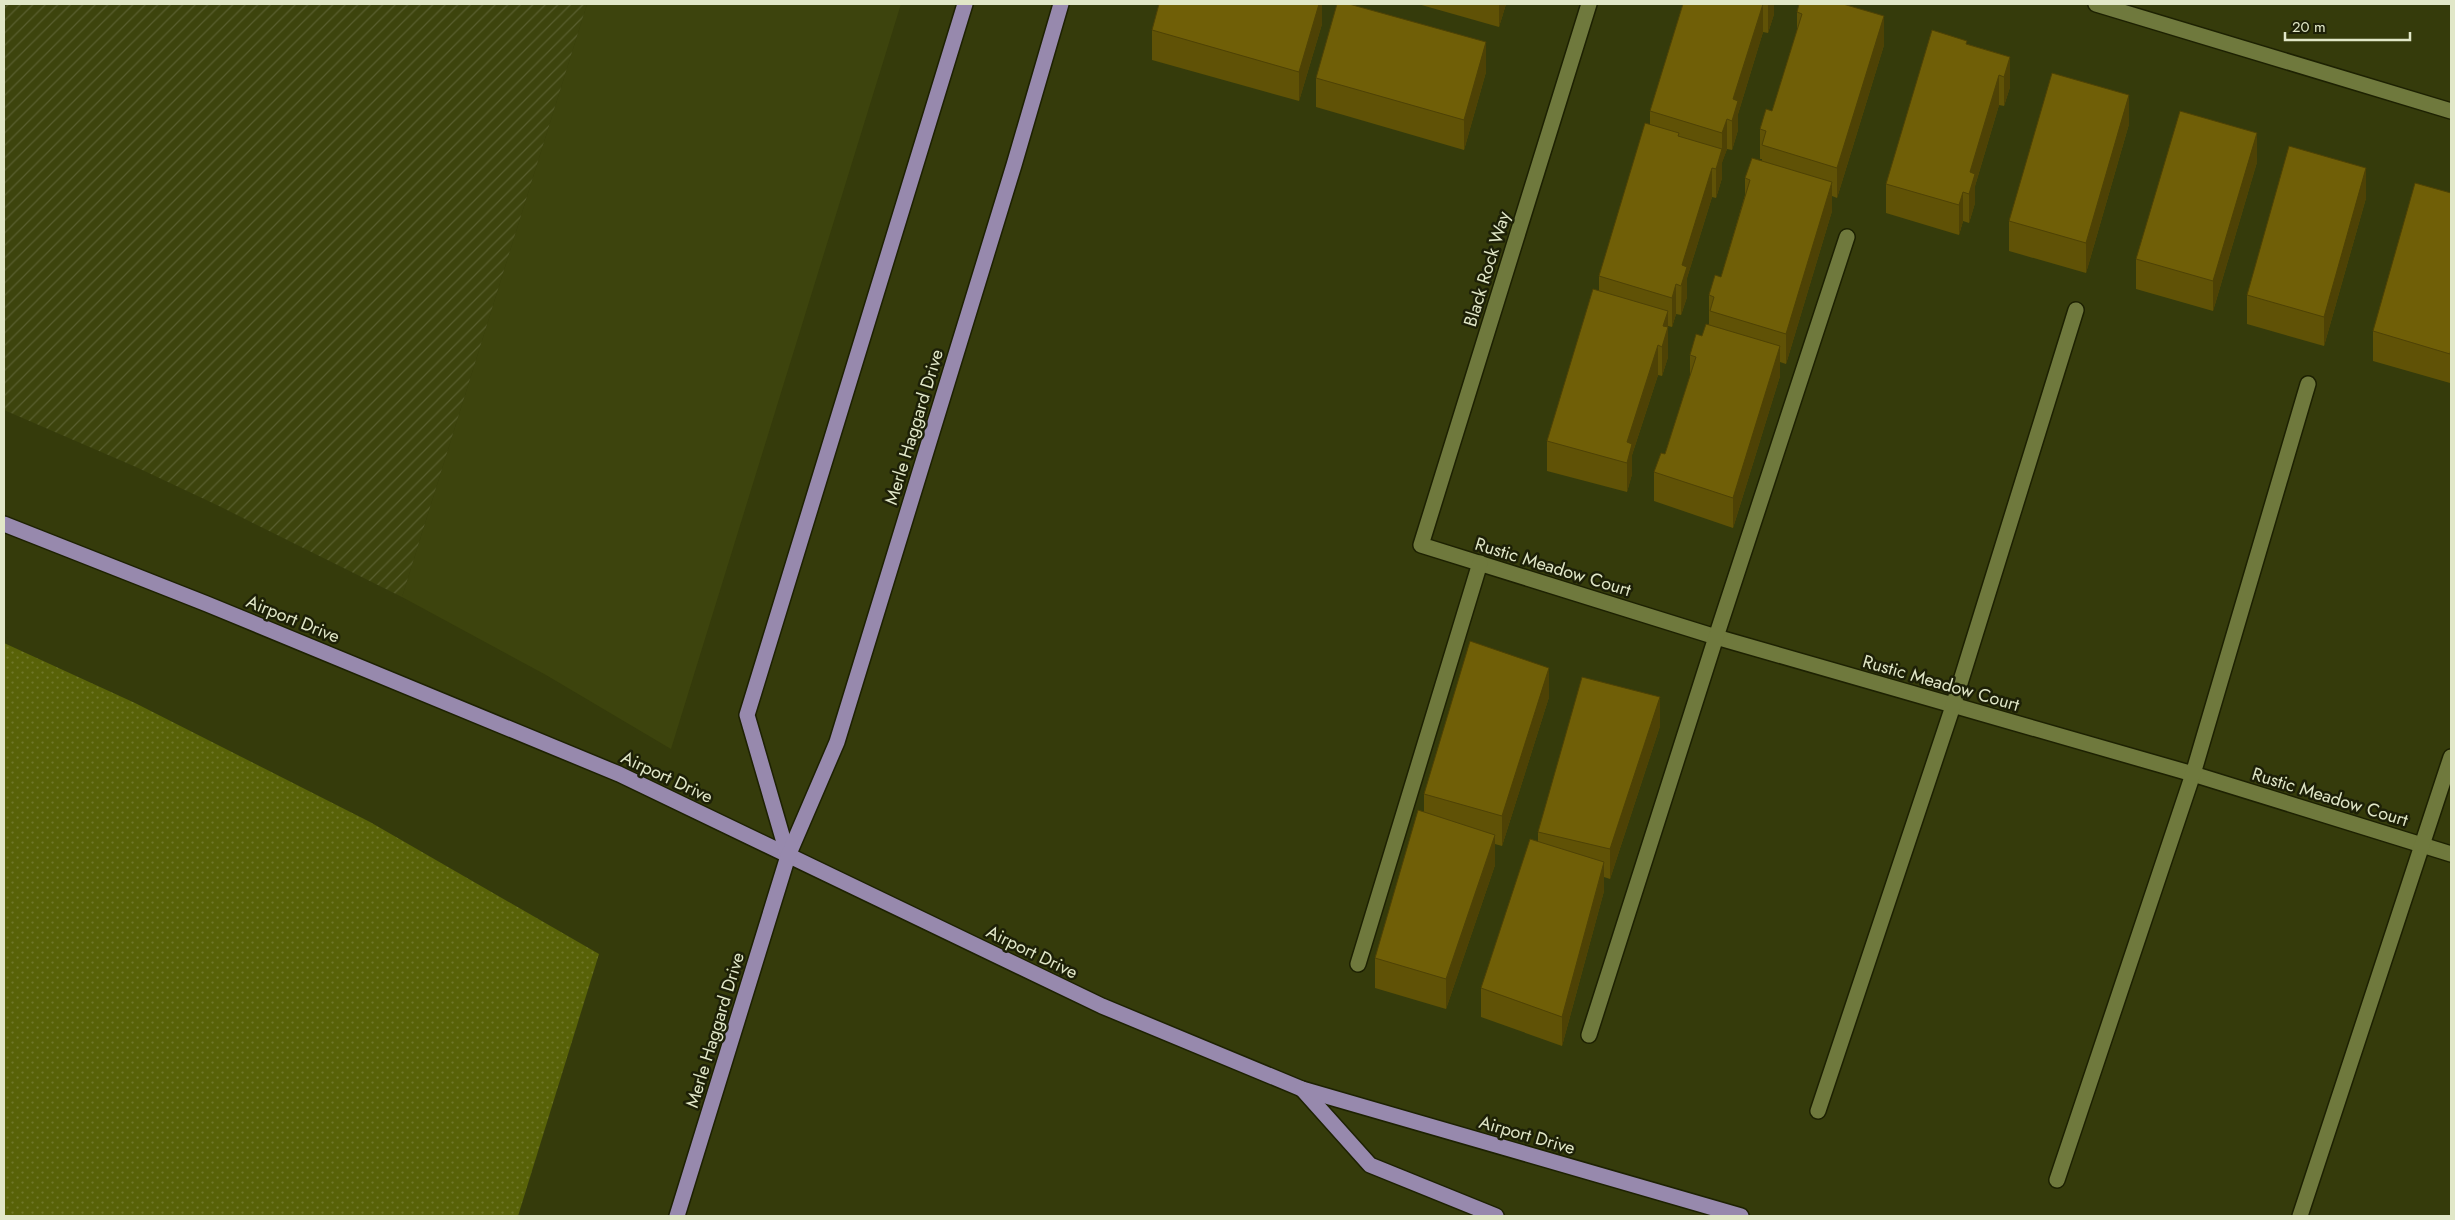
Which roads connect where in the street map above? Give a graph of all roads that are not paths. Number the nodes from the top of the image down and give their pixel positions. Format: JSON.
{"nodes":[{"id":1,"x":965,"y":4,"type":"edge"},
{"id":2,"x":1061,"y":4,"type":"edge"},
{"id":3,"x":1589,"y":4,"type":"edge"},
{"id":4,"x":2096,"y":4,"type":"edge"},
{"id":5,"x":2451,"y":111,"type":"edge"},
{"id":6,"x":1848,"y":238,"type":"dead end"},
{"id":7,"x":2076,"y":310,"type":"dead end"},
{"id":8,"x":2308,"y":384,"type":"dead end"},
{"id":9,"x":4,"y":524,"type":"edge"},
{"id":10,"x":1421,"y":546,"type":"joint"},
{"id":11,"x":1480,"y":563,"type":"junction"},
{"id":12,"x":1716,"y":637,"type":"junction"},
{"id":13,"x":1953,"y":706,"type":"junction"},
{"id":14,"x":2451,"y":757,"type":"edge"},
{"id":15,"x":2193,"y":774,"type":"junction"},
{"id":16,"x":2423,"y":845,"type":"junction"},
{"id":17,"x":2451,"y":854,"type":"edge"},
{"id":18,"x":788,"y":856,"type":"junction"},
{"id":19,"x":1358,"y":964,"type":"dead end"},
{"id":20,"x":1589,"y":1035,"type":"dead end"},
{"id":21,"x":1302,"y":1089,"type":"junction"},
{"id":22,"x":1818,"y":1112,"type":"dead end"},
{"id":23,"x":2057,"y":1180,"type":"dead end"},
{"id":24,"x":677,"y":1216,"type":"edge"},
{"id":25,"x":1496,"y":1216,"type":"edge"},
{"id":26,"x":1741,"y":1216,"type":"edge"},
{"id":27,"x":2300,"y":1216,"type":"edge"}],
"edges":[{"from":1,"to":18,"type":"main road"},
{"from":2,"to":18,"type":"main road","name":"Merle Haggard Drive"},
{"from":3,"to":10,"type":"street","name":"Black Rock Way"},
{"from":4,"to":5,"type":"street"},
{"from":6,"to":12,"type":"street"},
{"from":7,"to":13,"type":"street"},
{"from":8,"to":15,"type":"street"},
{"from":9,"to":18,"type":"main road","name":"Airport Drive"},
{"from":10,"to":11,"type":"street","name":"Rustic Meadow Court"},
{"from":11,"to":12,"type":"street","name":"Rustic Meadow Court"},
{"from":11,"to":19,"type":"street"},
{"from":12,"to":13,"type":"street","name":"Rustic Meadow Court"},
{"from":12,"to":20,"type":"street"},
{"from":13,"to":15,"type":"street","name":"Rustic Meadow Court"},
{"from":13,"to":22,"type":"street"},
{"from":14,"to":16,"type":"street"},
{"from":15,"to":16,"type":"street","name":"Rustic Meadow Court"},
{"from":15,"to":23,"type":"street"},
{"from":16,"to":17,"type":"street","name":"Rustic Meadow Court"},
{"from":16,"to":27,"type":"street"},
{"from":18,"to":21,"type":"main road","name":"Airport Drive"},
{"from":18,"to":24,"type":"main road","name":"Merle Haggard Drive"},
{"from":21,"to":25,"type":"main road","name":"Airport Drive"},
{"from":21,"to":26,"type":"main road","name":"Airport Drive"}]}
